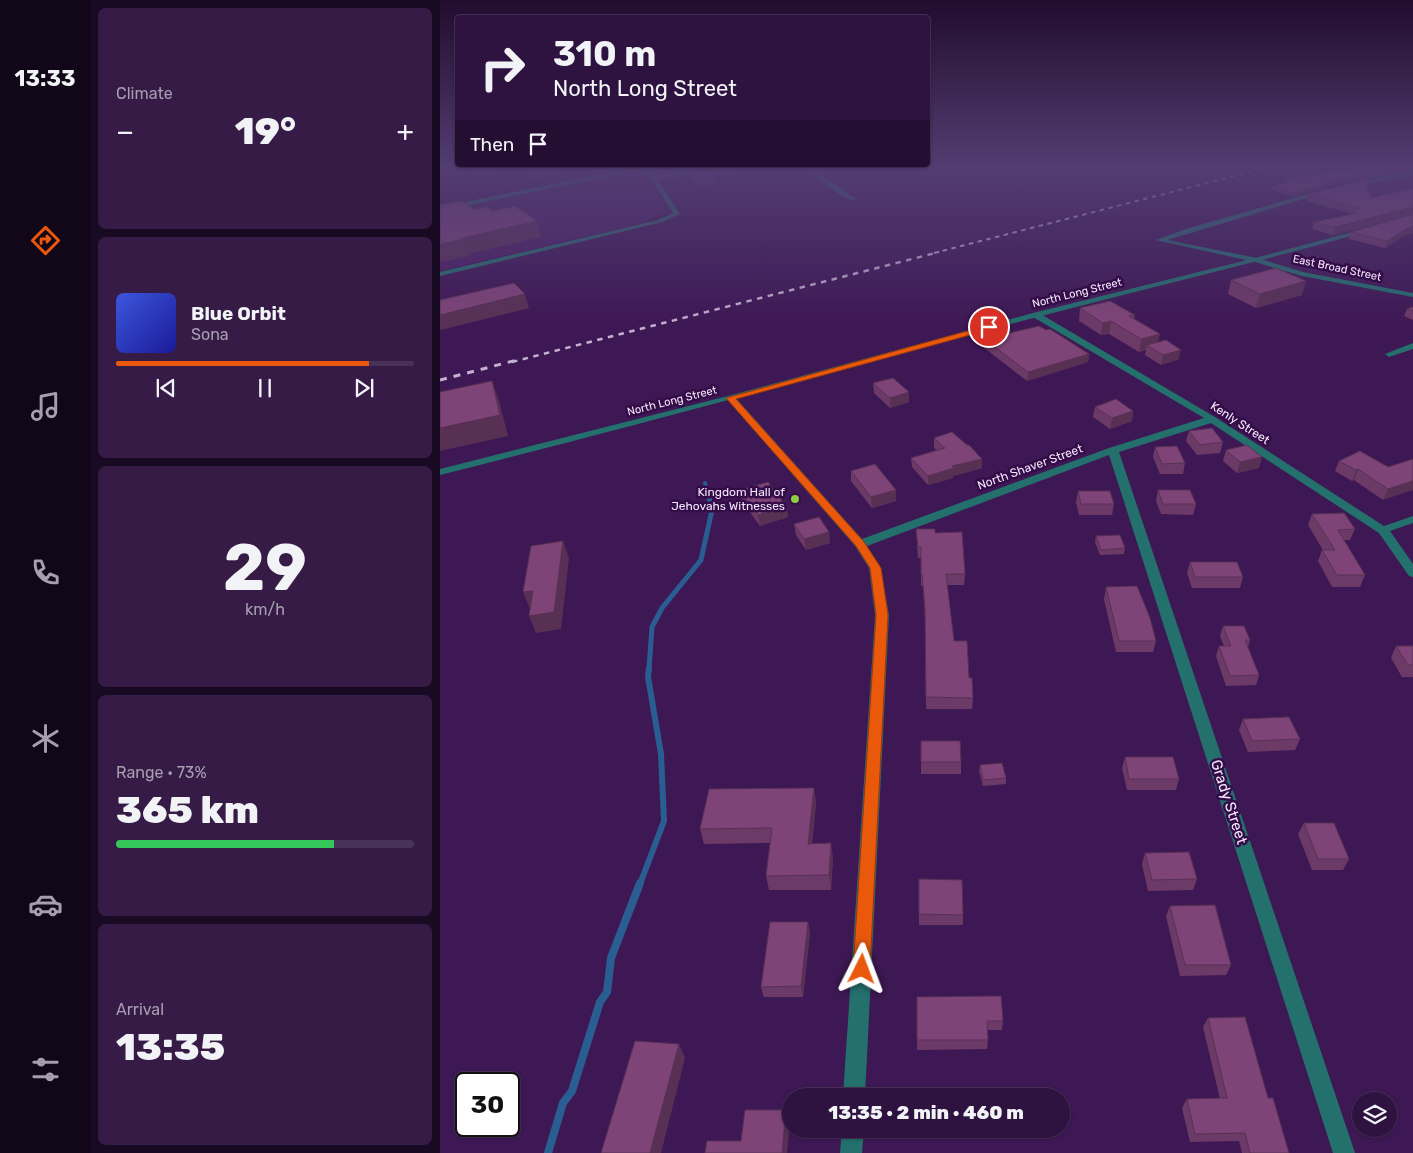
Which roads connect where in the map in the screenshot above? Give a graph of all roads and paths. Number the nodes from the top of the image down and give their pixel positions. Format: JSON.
{"nodes":[{"id":1,"x":663,"y":220,"type":"edge"},
{"id":2,"x":1224,"y":220,"type":"edge"},
{"id":3,"x":1376,"y":227,"type":"edge"},
{"id":4,"x":1257,"y":260,"type":"junction"},
{"id":5,"x":440,"y":274,"type":"edge"},
{"id":6,"x":1413,"y":295,"type":"edge"},
{"id":7,"x":1036,"y":315,"type":"junction"},
{"id":8,"x":1413,"y":346,"type":"edge"},
{"id":9,"x":1389,"y":354,"type":"dead end"},
{"id":10,"x":731,"y":398,"type":"junction"},
{"id":11,"x":1212,"y":419,"type":"junction"},
{"id":12,"x":1113,"y":450,"type":"junction"},
{"id":13,"x":440,"y":472,"type":"edge"},
{"id":14,"x":1413,"y":519,"type":"edge"},
{"id":15,"x":1383,"y":530,"type":"junction"},
{"id":16,"x":860,"y":544,"type":"junction"},
{"id":17,"x":1413,"y":573,"type":"edge"},
{"id":18,"x":854,"y":1088,"type":"edge"},
{"id":19,"x":852,"y":1138,"type":"edge"},
{"id":20,"x":851,"y":1153,"type":"edge"},
{"id":21,"x":1344,"y":1153,"type":"edge"}],
"edges":[{"from":1,"to":5,"type":"street"},
{"from":2,"to":4,"type":"street","name":"East Broad Street"},
{"from":3,"to":4,"type":"street","name":"North Long Street"},
{"from":4,"to":6,"type":"street","name":"East Broad Street"},
{"from":4,"to":7,"type":"street","name":"North Long Street"},
{"from":7,"to":10,"type":"street","name":"North Long Street"},
{"from":7,"to":11,"type":"street","name":"Kenly Street"},
{"from":8,"to":9,"type":"street"},
{"from":10,"to":13,"type":"street","name":"North Long Street"},
{"from":10,"to":16,"type":"street"},
{"from":11,"to":12,"type":"street","name":"North Shaver Street"},
{"from":11,"to":15,"type":"street","name":"Kenly Street"},
{"from":12,"to":16,"type":"street","name":"North Shaver Street"},
{"from":12,"to":21,"type":"street","name":"Grady Street"},
{"from":14,"to":15,"type":"street"},
{"from":15,"to":17,"type":"street","name":"Kenly Street"},
{"from":16,"to":18,"type":"street"},
{"from":19,"to":20,"type":"street"}]}
